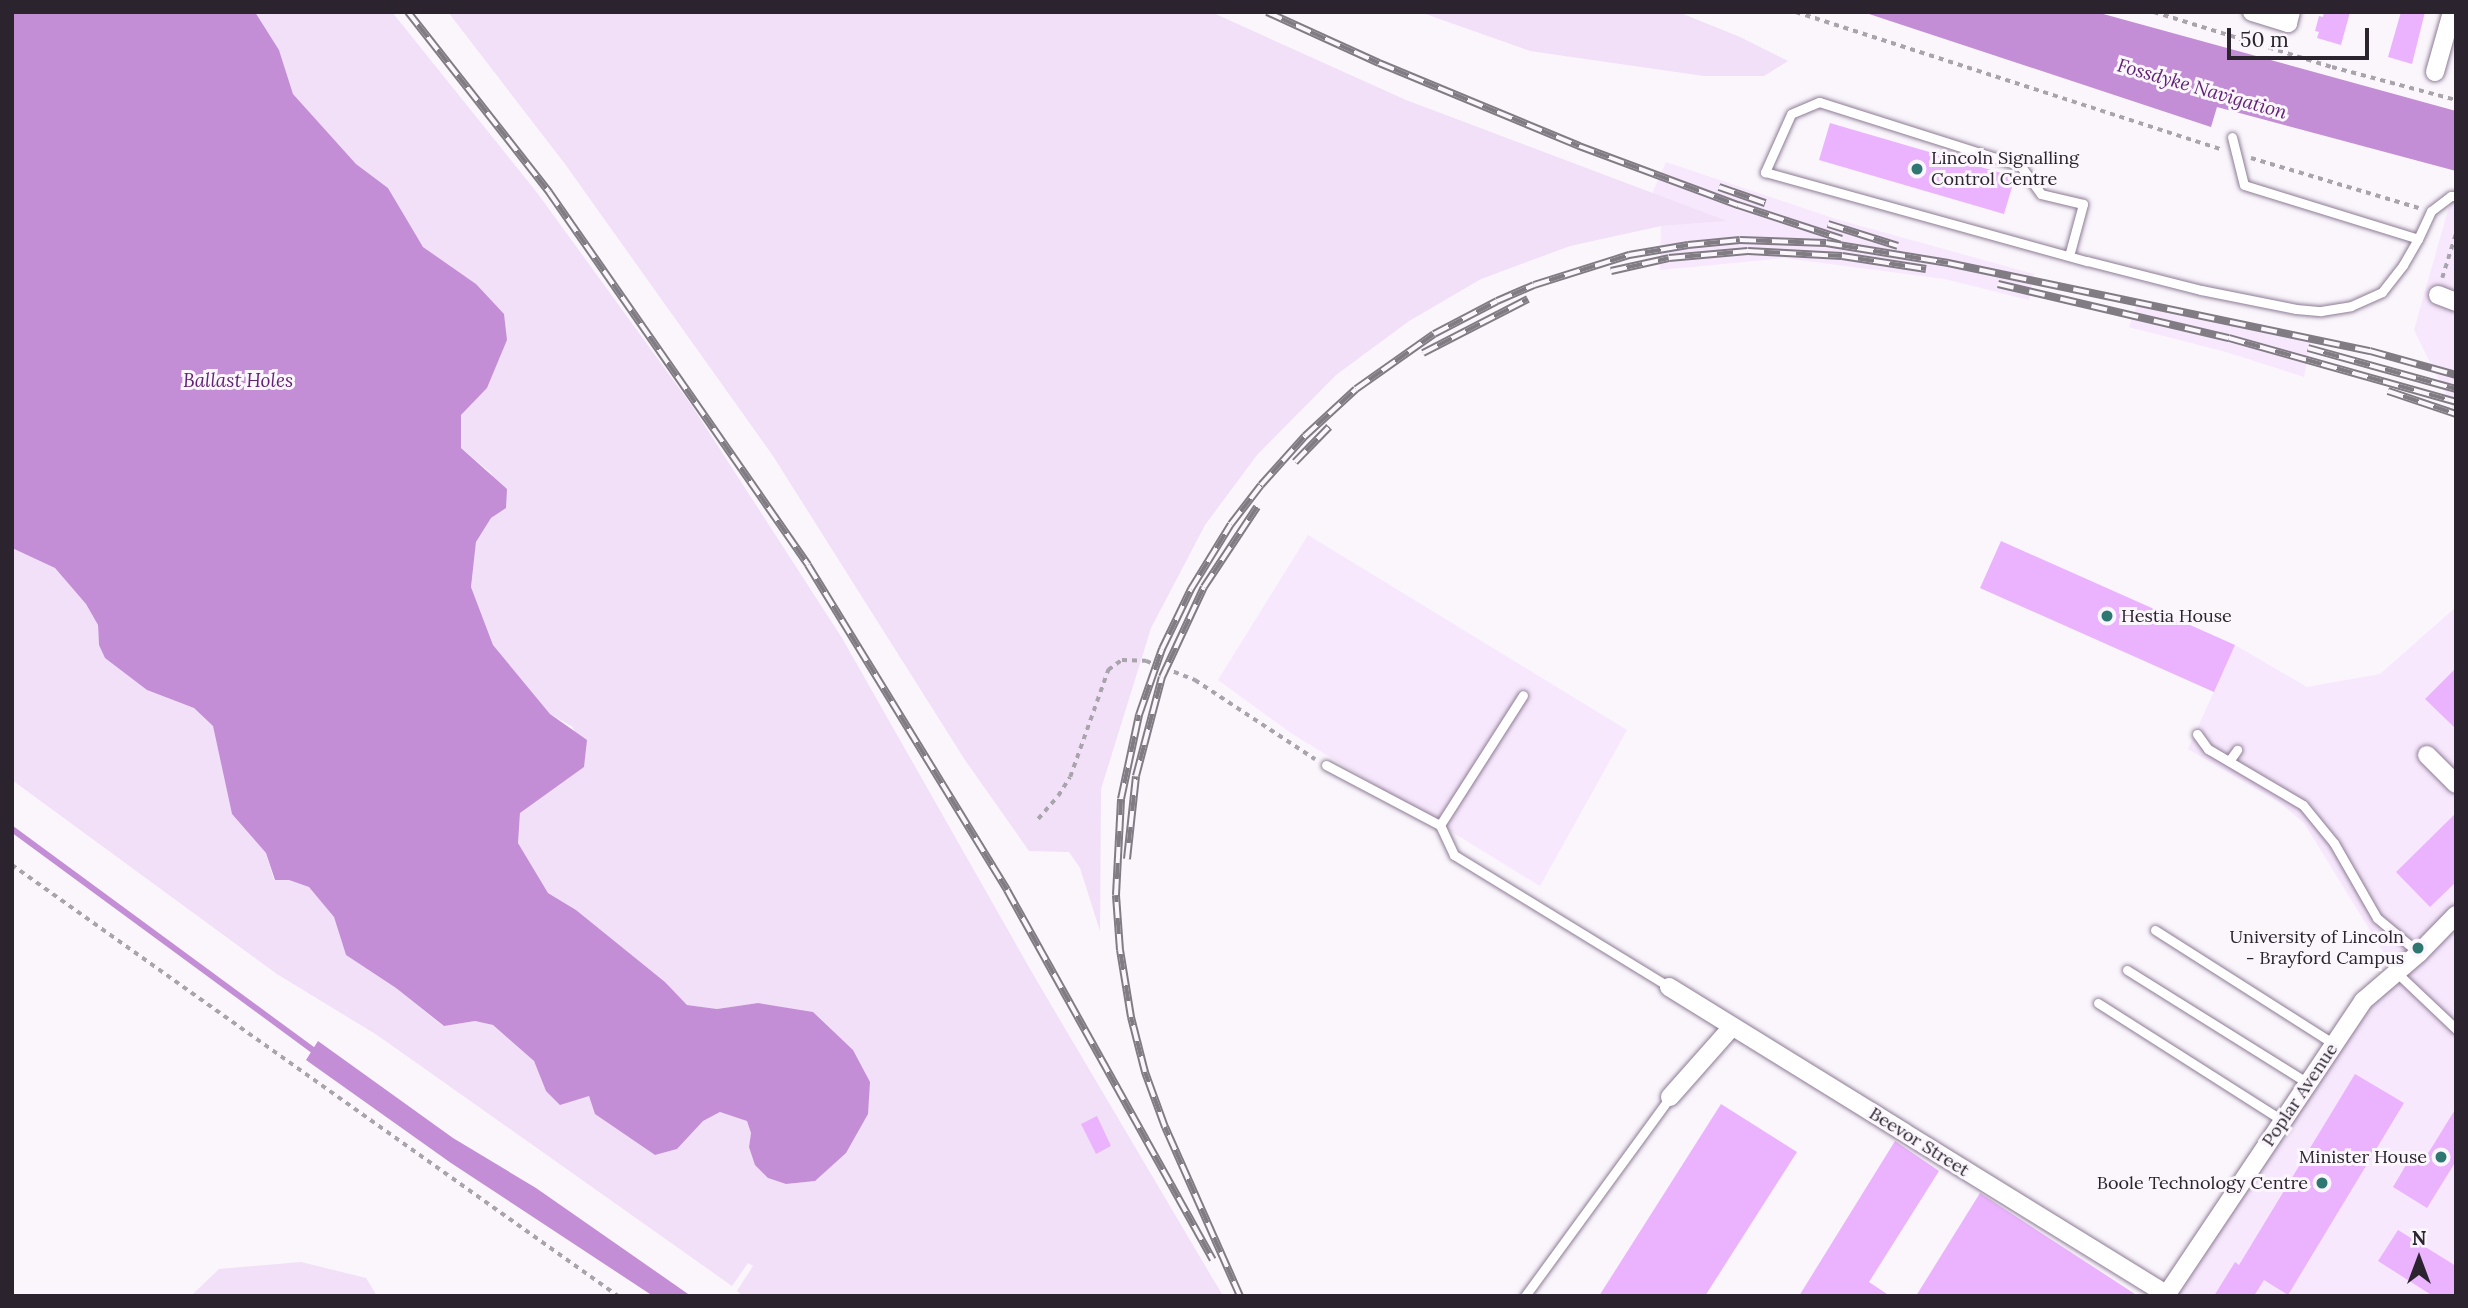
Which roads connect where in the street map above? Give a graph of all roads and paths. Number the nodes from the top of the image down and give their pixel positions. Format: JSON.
{"nodes":[{"id":1,"x":1796,"y":12,"type":"edge"},
{"id":2,"x":2154,"y":12,"type":"edge"},
{"id":3,"x":2252,"y":12,"type":"edge"},
{"id":4,"x":2291,"y":12,"type":"edge"},
{"id":5,"x":2452,"y":12,"type":"edge"},
{"id":6,"x":2435,"y":72,"type":"dead end"},
{"id":7,"x":2456,"y":100,"type":"edge"},
{"id":8,"x":2232,"y":137,"type":"dead end"},
{"id":9,"x":2236,"y":154,"type":"junction"},
{"id":10,"x":2456,"y":196,"type":"edge"},
{"id":11,"x":2431,"y":211,"type":"junction"},
{"id":12,"x":2456,"y":233,"type":"edge"},
{"id":13,"x":2418,"y":239,"type":"junction"},
{"id":14,"x":2069,"y":256,"type":"junction"},
{"id":15,"x":2438,"y":295,"type":"joint"},
{"id":16,"x":2456,"y":302,"type":"edge"},
{"id":17,"x":1522,"y":695,"type":"dead end"},
{"id":18,"x":2197,"y":734,"type":"dead end"},
{"id":19,"x":2236,"y":750,"type":"dead end"},
{"id":20,"x":2427,"y":755,"type":"dead end"},
{"id":21,"x":2230,"y":761,"type":"junction"},
{"id":22,"x":1326,"y":765,"type":"joint"},
{"id":23,"x":2456,"y":784,"type":"edge"},
{"id":24,"x":1038,"y":818,"type":"dead end"},
{"id":25,"x":1440,"y":825,"type":"junction"},
{"id":26,"x":12,"y":865,"type":"edge"},
{"id":27,"x":2456,"y":915,"type":"edge"},
{"id":28,"x":2155,"y":930,"type":"dead end"},
{"id":29,"x":2419,"y":953,"type":"junction"},
{"id":30,"x":2127,"y":970,"type":"dead end"},
{"id":31,"x":2395,"y":971,"type":"junction"},
{"id":32,"x":1669,"y":987,"type":"joint"},
{"id":33,"x":2098,"y":1003,"type":"dead end"},
{"id":34,"x":1732,"y":1027,"type":"junction"},
{"id":35,"x":2456,"y":1028,"type":"edge"},
{"id":36,"x":2334,"y":1044,"type":"junction"},
{"id":37,"x":2308,"y":1083,"type":"junction"},
{"id":38,"x":1670,"y":1097,"type":"joint"},
{"id":39,"x":2283,"y":1121,"type":"junction"},
{"id":40,"x":2168,"y":1295,"type":"edge"},
{"id":41,"x":618,"y":1296,"type":"edge"},
{"id":42,"x":1525,"y":1296,"type":"edge"}],
"edges":[{"from":1,"to":9,"type":"path"},
{"from":2,"to":7,"type":"path"},
{"from":3,"to":4,"type":"street"},
{"from":5,"to":6,"type":"street"},
{"from":8,"to":9,"type":"lane"},
{"from":9,"to":11,"type":"path"},
{"from":9,"to":13,"type":"lane"},
{"from":10,"to":11,"type":"lane"},
{"from":11,"to":13,"type":"lane"},
{"from":12,"to":15,"type":"path"},
{"from":13,"to":14,"type":"lane"},
{"from":14,"to":14,"type":"lane"},
{"from":15,"to":16,"type":"street"},
{"from":17,"to":25,"type":"lane"},
{"from":18,"to":21,"type":"lane"},
{"from":19,"to":21,"type":"lane"},
{"from":20,"to":23,"type":"street"},
{"from":21,"to":29,"type":"lane"},
{"from":22,"to":24,"type":"path"},
{"from":22,"to":25,"type":"lane"},
{"from":25,"to":32,"type":"lane"},
{"from":26,"to":41,"type":"path"},
{"from":27,"to":29,"type":"street","name":"Poplar Avenue"},
{"from":28,"to":36,"type":"lane"},
{"from":29,"to":31,"type":"street","name":"Poplar Avenue"},
{"from":30,"to":37,"type":"lane"},
{"from":31,"to":35,"type":"lane"},
{"from":31,"to":36,"type":"street","name":"Poplar Avenue"},
{"from":32,"to":34,"type":"street","name":"Beevor Street"},
{"from":33,"to":39,"type":"lane"},
{"from":34,"to":38,"type":"street"},
{"from":34,"to":40,"type":"street","name":"Beevor Street"},
{"from":36,"to":37,"type":"street","name":"Poplar Avenue"},
{"from":37,"to":39,"type":"street","name":"Poplar Avenue"},
{"from":38,"to":42,"type":"lane"},
{"from":39,"to":40,"type":"street","name":"Poplar Avenue"}]}
